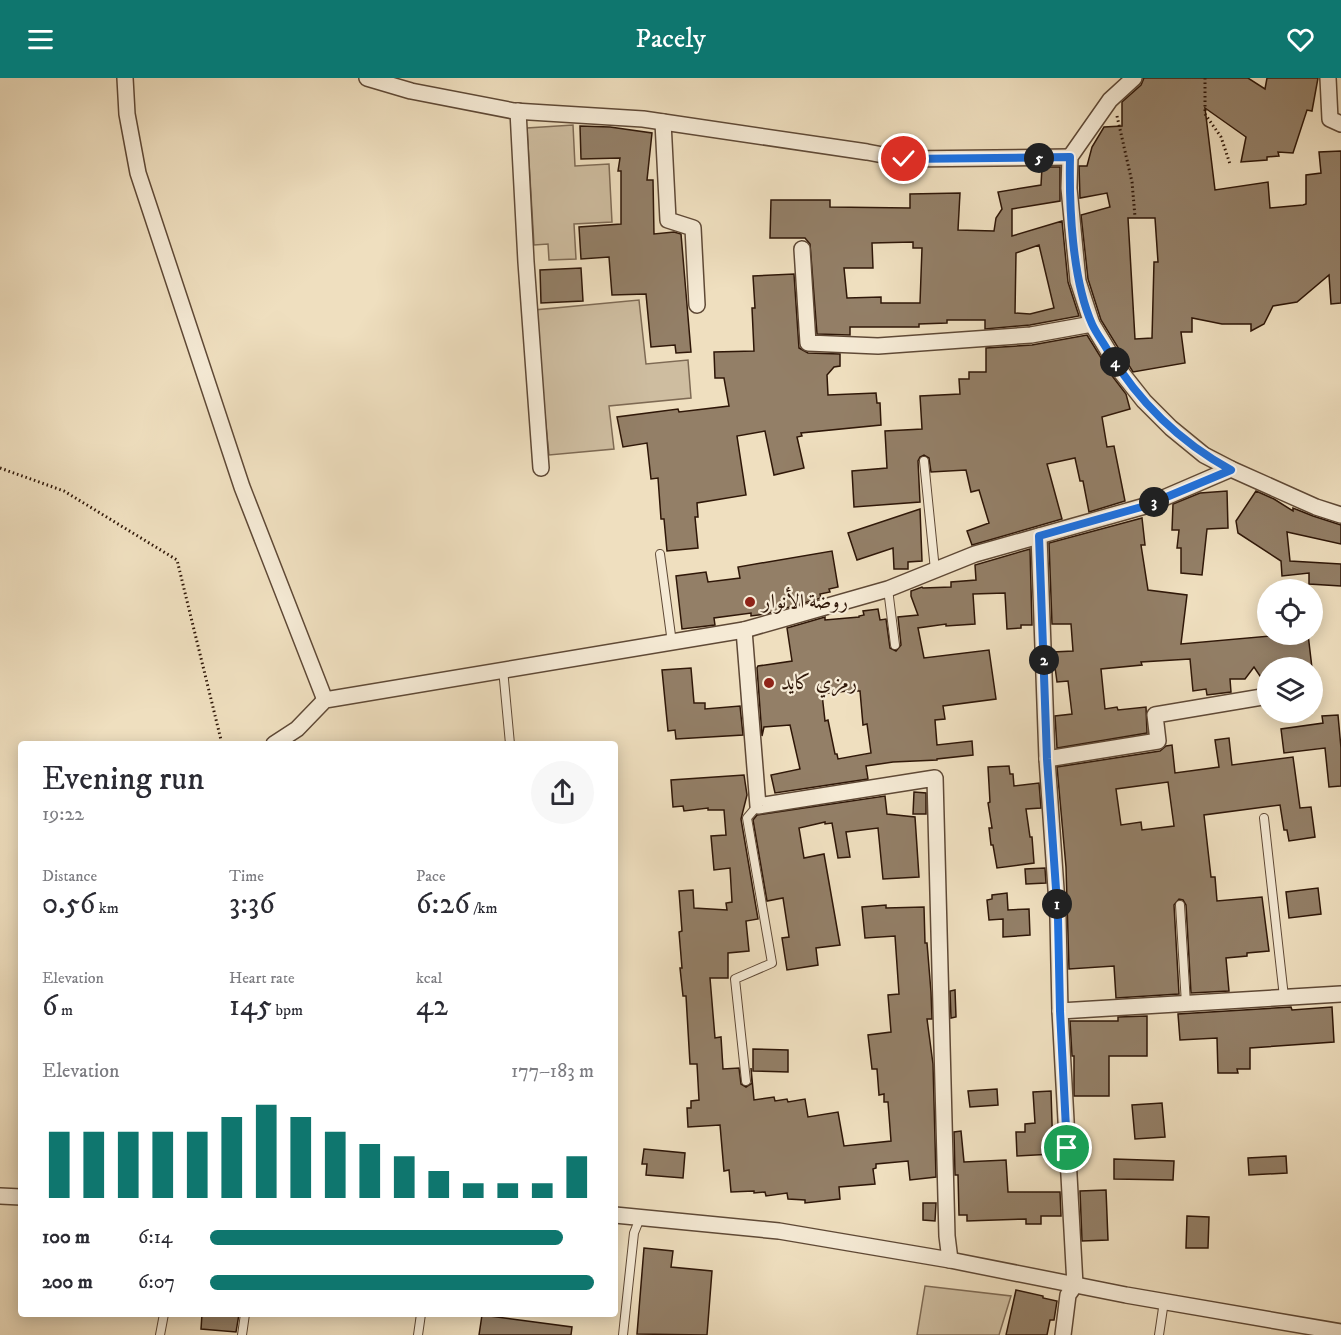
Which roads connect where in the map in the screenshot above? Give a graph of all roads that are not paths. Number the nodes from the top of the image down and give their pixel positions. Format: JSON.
{"nodes":[{"id":1,"x":125,"y":78,"type":"edge"},
{"id":2,"x":367,"y":78,"type":"edge"},
{"id":3,"x":1134,"y":78,"type":"edge"},
{"id":4,"x":1328,"y":78,"type":"edge"},
{"id":5,"x":518,"y":111,"type":"junction"},
{"id":6,"x":663,"y":122,"type":"junction"},
{"id":7,"x":1341,"y":124,"type":"edge"},
{"id":8,"x":1070,"y":157,"type":"junction"},
{"id":9,"x":802,"y":249,"type":"dead end"},
{"id":10,"x":697,"y":305,"type":"dead end"},
{"id":11,"x":1092,"y":324,"type":"junction"},
{"id":12,"x":924,"y":461,"type":"dead end"},
{"id":13,"x":541,"y":468,"type":"dead end"},
{"id":14,"x":1231,"y":470,"type":"junction"},
{"id":15,"x":1341,"y":515,"type":"edge"},
{"id":16,"x":1039,"y":536,"type":"junction"},
{"id":17,"x":660,"y":554,"type":"dead end"},
{"id":18,"x":935,"y":570,"type":"junction"},
{"id":19,"x":888,"y":589,"type":"junction"},
{"id":20,"x":744,"y":630,"type":"junction"},
{"id":21,"x":672,"y":643,"type":"junction"},
{"id":22,"x":895,"y":645,"type":"dead end"},
{"id":23,"x":502,"y":669,"type":"junction"},
{"id":24,"x":1257,"y":698,"type":"edge"},
{"id":25,"x":325,"y":700,"type":"junction"},
{"id":26,"x":279,"y":741,"type":"edge"},
{"id":27,"x":510,"y":741,"type":"edge"},
{"id":28,"x":1047,"y":759,"type":"junction"},
{"id":29,"x":758,"y":805,"type":"junction"},
{"id":30,"x":1264,"y":818,"type":"dead end"},
{"id":31,"x":1180,"y":905,"type":"dead end"},
{"id":32,"x":1341,"y":994,"type":"edge"},
{"id":33,"x":1284,"y":997,"type":"junction"},
{"id":34,"x":1186,"y":1004,"type":"junction"},
{"id":35,"x":1060,"y":1011,"type":"junction"},
{"id":36,"x":746,"y":1081,"type":"dead end"},
{"id":37,"x":0,"y":1196,"type":"edge"},
{"id":38,"x":18,"y":1197,"type":"edge"},
{"id":39,"x":618,"y":1215,"type":"edge"},
{"id":40,"x":640,"y":1218,"type":"junction"},
{"id":41,"x":950,"y":1260,"type":"junction"},
{"id":42,"x":1075,"y":1285,"type":"junction"},
{"id":43,"x":1169,"y":1302,"type":"junction"},
{"id":44,"x":163,"y":1317,"type":"edge"},
{"id":45,"x":245,"y":1317,"type":"edge"},
{"id":46,"x":421,"y":1317,"type":"edge"},
{"id":47,"x":1341,"y":1332,"type":"edge"},
{"id":48,"x":160,"y":1335,"type":"edge"},
{"id":49,"x":242,"y":1335,"type":"edge"},
{"id":50,"x":418,"y":1335,"type":"edge"},
{"id":51,"x":623,"y":1335,"type":"edge"},
{"id":52,"x":1063,"y":1335,"type":"edge"},
{"id":53,"x":1159,"y":1335,"type":"edge"}],
"edges":[{"from":1,"to":25,"type":"street"},
{"from":2,"to":5,"type":"street"},
{"from":3,"to":8,"type":"street"},
{"from":4,"to":7,"type":"street"},
{"from":5,"to":6,"type":"street"},
{"from":5,"to":13,"type":"street"},
{"from":6,"to":8,"type":"street"},
{"from":6,"to":10,"type":"street"},
{"from":8,"to":11,"type":"street"},
{"from":9,"to":11,"type":"street"},
{"from":11,"to":14,"type":"street"},
{"from":12,"to":18,"type":"lane"},
{"from":14,"to":15,"type":"street"},
{"from":14,"to":16,"type":"street"},
{"from":16,"to":18,"type":"street"},
{"from":16,"to":28,"type":"street"},
{"from":17,"to":21,"type":"lane"},
{"from":18,"to":19,"type":"street"},
{"from":19,"to":20,"type":"street"},
{"from":19,"to":22,"type":"lane"},
{"from":20,"to":21,"type":"street"},
{"from":20,"to":29,"type":"street"},
{"from":21,"to":23,"type":"street"},
{"from":23,"to":25,"type":"street"},
{"from":23,"to":27,"type":"lane"},
{"from":24,"to":28,"type":"street"},
{"from":25,"to":26,"type":"street"},
{"from":28,"to":35,"type":"street"},
{"from":29,"to":36,"type":"lane"},
{"from":29,"to":41,"type":"street"},
{"from":30,"to":33,"type":"lane"},
{"from":31,"to":34,"type":"lane"},
{"from":32,"to":33,"type":"street"},
{"from":33,"to":34,"type":"street"},
{"from":34,"to":35,"type":"street"},
{"from":35,"to":42,"type":"street"},
{"from":37,"to":38,"type":"street"},
{"from":39,"to":40,"type":"street"},
{"from":40,"to":41,"type":"street"},
{"from":40,"to":51,"type":"lane"},
{"from":41,"to":42,"type":"street"},
{"from":42,"to":43,"type":"street"},
{"from":42,"to":52,"type":"street"},
{"from":43,"to":47,"type":"street"},
{"from":43,"to":53,"type":"lane"},
{"from":44,"to":48,"type":"lane"},
{"from":45,"to":49,"type":"lane"},
{"from":46,"to":50,"type":"lane"}]}
